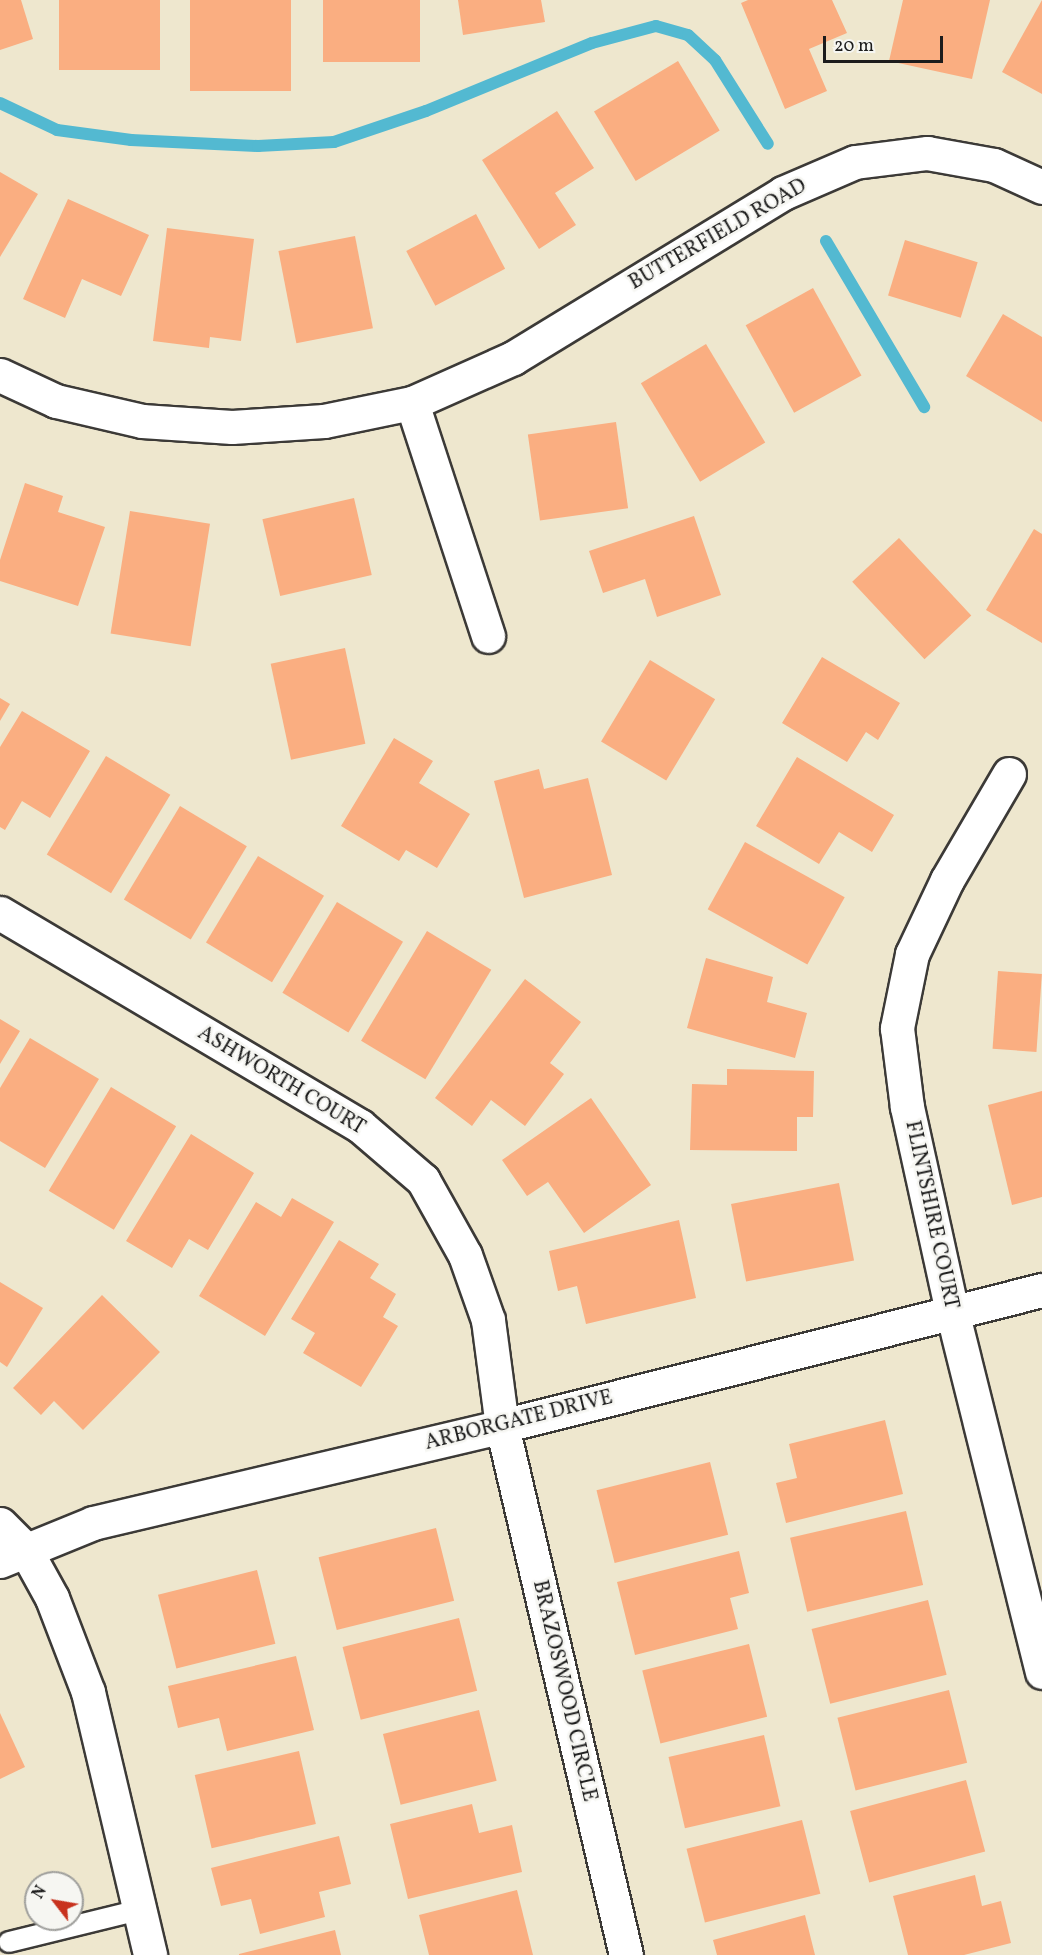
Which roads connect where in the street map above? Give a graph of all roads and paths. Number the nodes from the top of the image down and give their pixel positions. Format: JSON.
{"nodes":[{"id":1,"x":1042,"y":187,"type":"edge"},
{"id":2,"x":0,"y":375,"type":"edge"},
{"id":3,"x":412,"y":404,"type":"junction"},
{"id":4,"x":488,"y":636,"type":"dead end"},
{"id":5,"x":1009,"y":774,"type":"dead end"},
{"id":6,"x":0,"y":914,"type":"edge"},
{"id":7,"x":1042,"y":1290,"type":"edge"},
{"id":8,"x":952,"y":1311,"type":"junction"},
{"id":9,"x":502,"y":1426,"type":"junction"},
{"id":10,"x":0,"y":1524,"type":"edge"},
{"id":11,"x":13,"y":1555,"type":"edge"},
{"id":12,"x":1042,"y":1672,"type":"edge"},
{"id":13,"x":139,"y":1910,"type":"junction"},
{"id":14,"x":9,"y":1942,"type":"dead end"},
{"id":15,"x":150,"y":1955,"type":"edge"},
{"id":16,"x":626,"y":1955,"type":"edge"}],
"edges":[{"from":1,"to":3,"type":"street","name":"BUTTERFIELD ROAD"},
{"from":2,"to":3,"type":"street","name":"BUTTERFIELD ROAD"},
{"from":3,"to":4,"type":"street"},
{"from":5,"to":8,"type":"street","name":"FLINTSHIRE COURT"},
{"from":6,"to":9,"type":"street","name":"ASHWORTH COURT"},
{"from":7,"to":8,"type":"street","name":"ARBORGATE DRIVE"},
{"from":8,"to":9,"type":"street","name":"ARBORGATE DRIVE"},
{"from":8,"to":12,"type":"street","name":"FLINTSHIRE COURT"},
{"from":9,"to":11,"type":"street","name":"ARBORGATE DRIVE"},
{"from":9,"to":16,"type":"street","name":"BRAZOSWOOD CIRCLE"},
{"from":10,"to":11,"type":"street"},
{"from":11,"to":13,"type":"street"},
{"from":13,"to":14,"type":"lane"},
{"from":13,"to":15,"type":"street"}]}
